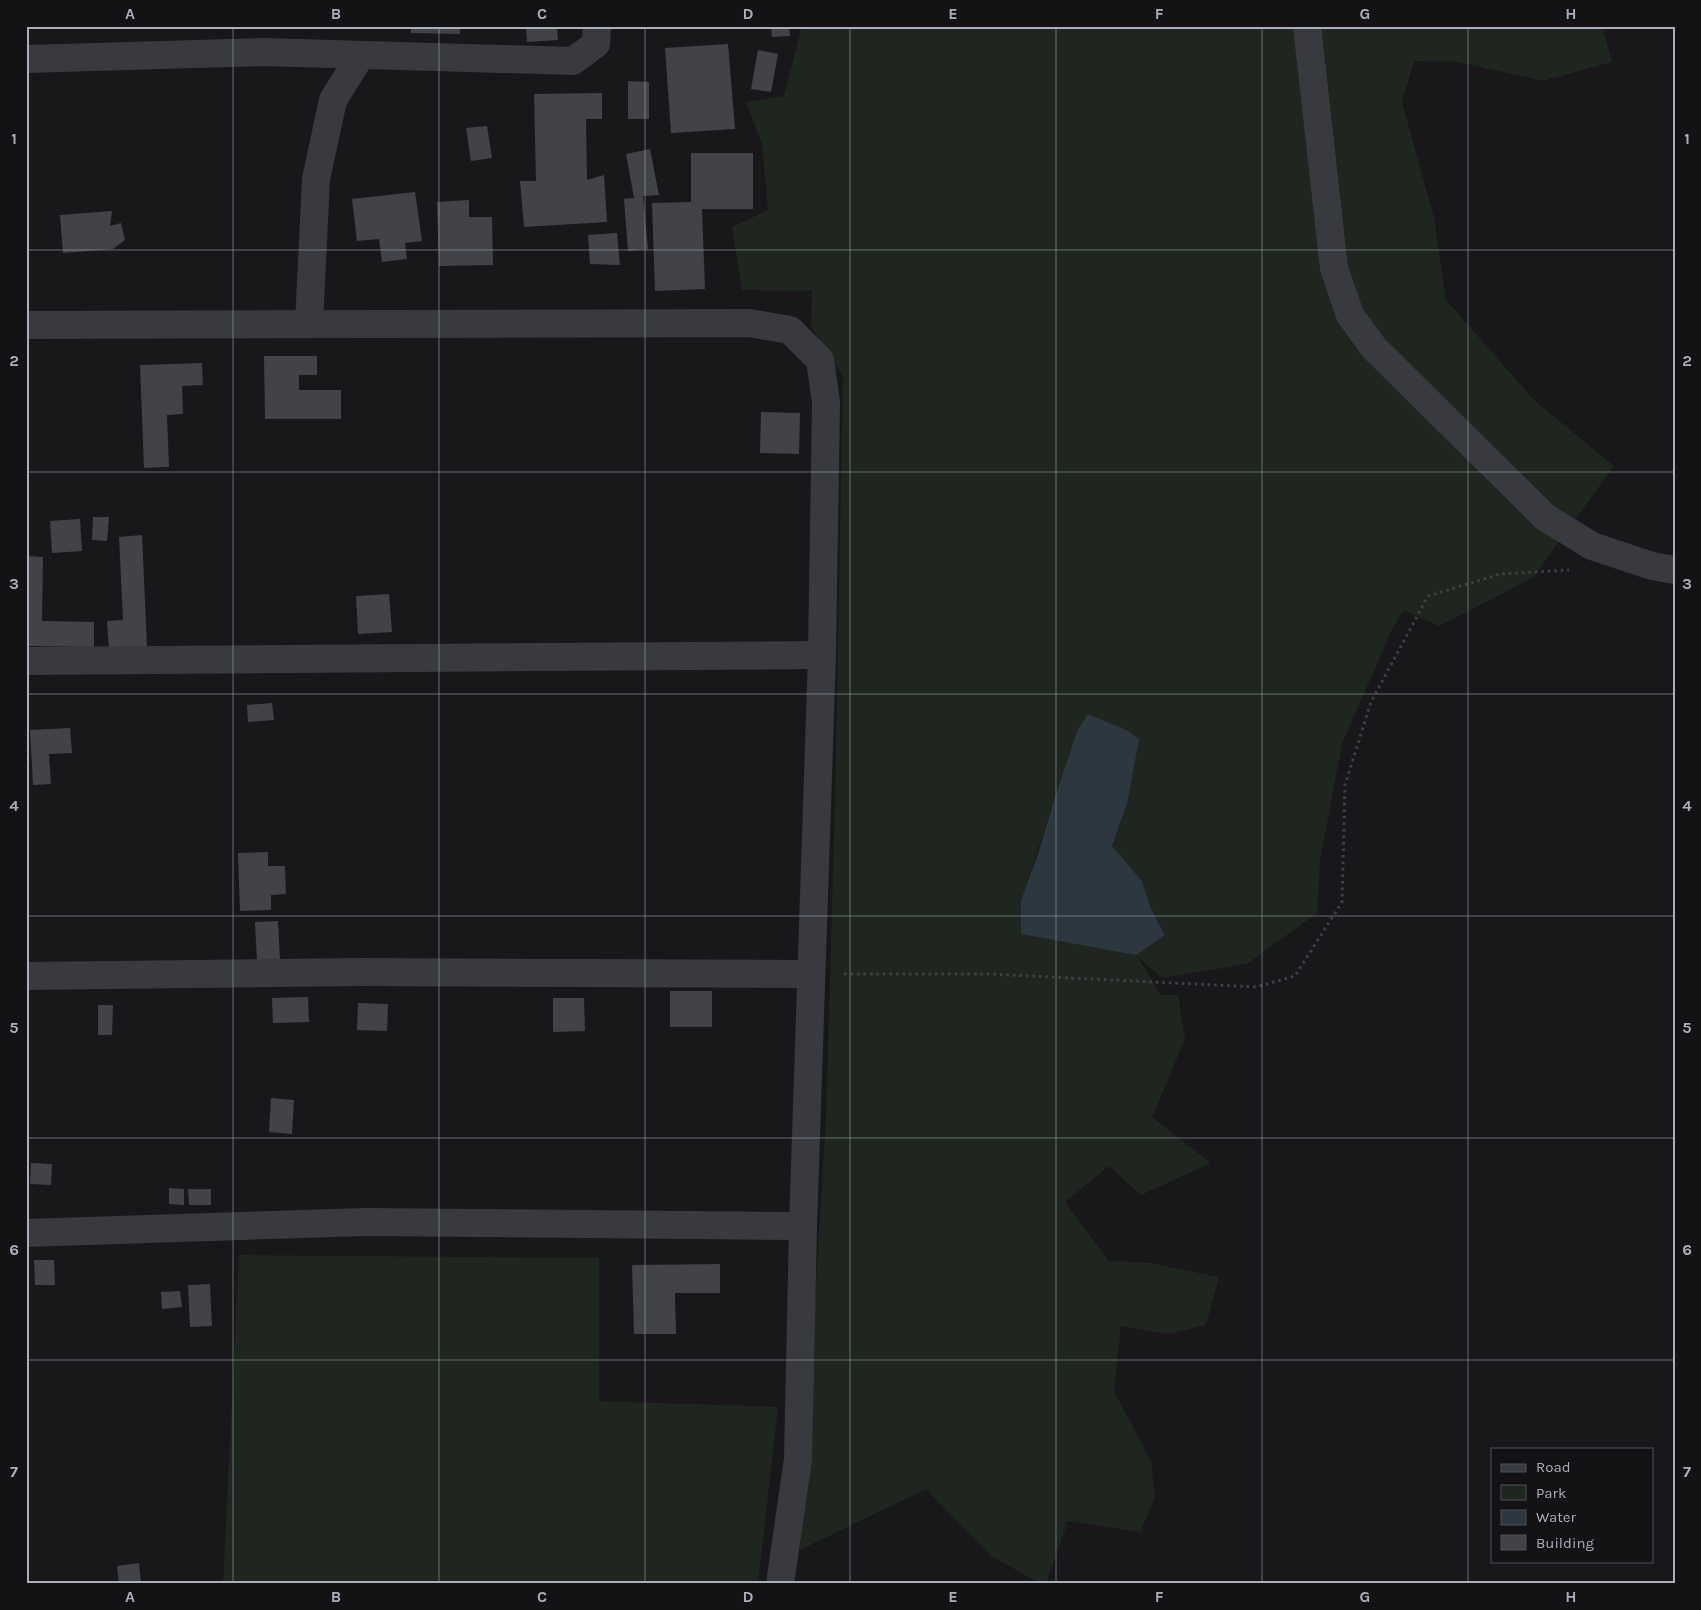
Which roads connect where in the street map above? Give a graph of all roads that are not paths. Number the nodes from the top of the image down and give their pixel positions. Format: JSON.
{"nodes":[{"id":1,"x":597,"y":26,"type":"edge"},
{"id":2,"x":1306,"y":26,"type":"edge"},
{"id":3,"x":361,"y":55,"type":"junction"},
{"id":4,"x":26,"y":59,"type":"edge"},
{"id":5,"x":309,"y":324,"type":"junction"},
{"id":6,"x":26,"y":325,"type":"edge"},
{"id":7,"x":1675,"y":570,"type":"edge"},
{"id":8,"x":822,"y":655,"type":"junction"},
{"id":9,"x":26,"y":662,"type":"edge"},
{"id":10,"x":811,"y":974,"type":"junction"},
{"id":11,"x":26,"y":976,"type":"edge"},
{"id":12,"x":803,"y":1226,"type":"junction"},
{"id":13,"x":26,"y":1233,"type":"edge"},
{"id":14,"x":780,"y":1584,"type":"edge"}],
"edges":[{"from":1,"to":3,"type":"street"},
{"from":2,"to":7,"type":"street"},
{"from":3,"to":4,"type":"street"},
{"from":3,"to":5,"type":"street"},
{"from":5,"to":6,"type":"street"},
{"from":5,"to":8,"type":"street"},
{"from":8,"to":9,"type":"street"},
{"from":8,"to":10,"type":"street"},
{"from":10,"to":11,"type":"street"},
{"from":10,"to":12,"type":"street"},
{"from":12,"to":13,"type":"street"},
{"from":12,"to":14,"type":"street"}]}
